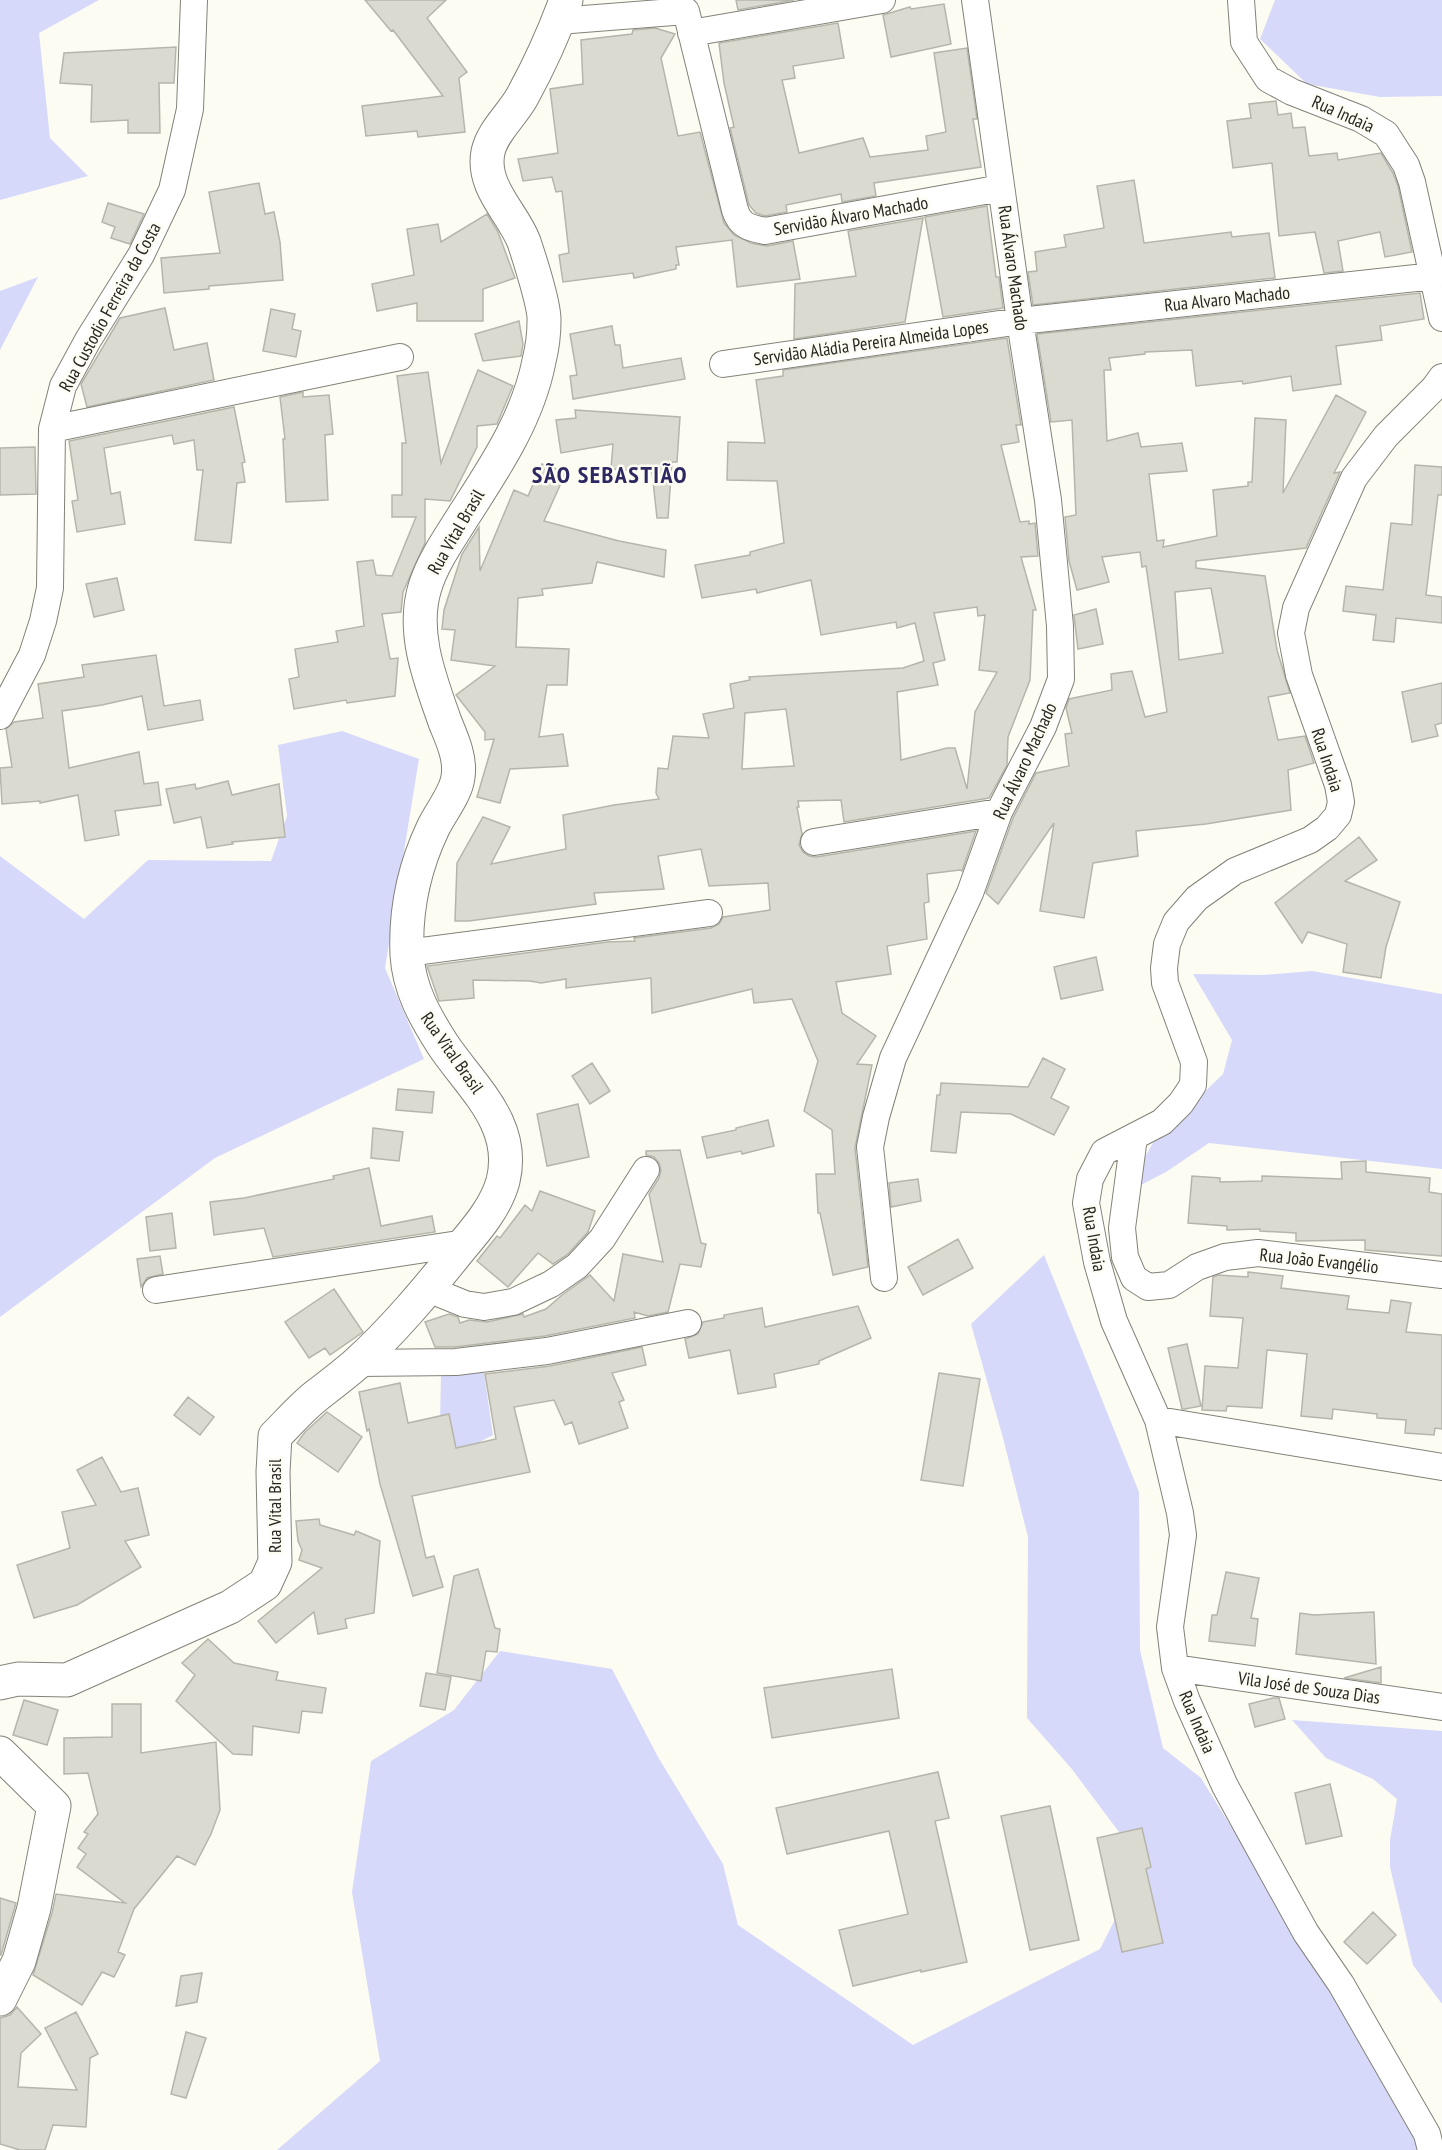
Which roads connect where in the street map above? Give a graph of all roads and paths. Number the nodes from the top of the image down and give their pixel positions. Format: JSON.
{"nodes":[{"id":1,"x":194,"y":0,"type":"edge"},
{"id":2,"x":882,"y":0,"type":"edge"},
{"id":3,"x":975,"y":0,"type":"edge"},
{"id":4,"x":1241,"y":0,"type":"edge"},
{"id":5,"x":562,"y":11,"type":"edge"},
{"id":6,"x":688,"y":22,"type":"junction"},
{"id":7,"x":1001,"y":188,"type":"junction"},
{"id":8,"x":1434,"y":276,"type":"junction"},
{"id":9,"x":1442,"y":318,"type":"edge"},
{"id":10,"x":1020,"y":321,"type":"junction"},
{"id":11,"x":400,"y":357,"type":"dead end"},
{"id":12,"x":723,"y":364,"type":"dead end"},
{"id":13,"x":1442,"y":377,"type":"edge"},
{"id":14,"x":52,"y":429,"type":"junction"},
{"id":15,"x":0,"y":716,"type":"edge"},
{"id":16,"x":999,"y":812,"type":"junction"},
{"id":17,"x":814,"y":843,"type":"dead end"},
{"id":18,"x":709,"y":913,"type":"dead end"},
{"id":19,"x":407,"y":953,"type":"junction"},
{"id":20,"x":1134,"y":1137,"type":"junction"},
{"id":21,"x":646,"y":1170,"type":"dead end"},
{"id":22,"x":465,"y":1243,"type":"junction"},
{"id":23,"x":1442,"y":1275,"type":"edge"},
{"id":24,"x":884,"y":1278,"type":"dead end"},
{"id":25,"x":428,"y":1289,"type":"junction"},
{"id":26,"x":156,"y":1290,"type":"dead end"},
{"id":27,"x":688,"y":1323,"type":"dead end"},
{"id":28,"x":358,"y":1363,"type":"junction"},
{"id":29,"x":1158,"y":1420,"type":"junction"},
{"id":30,"x":1442,"y":1467,"type":"edge"},
{"id":31,"x":1175,"y":1668,"type":"junction"},
{"id":32,"x":0,"y":1683,"type":"edge"},
{"id":33,"x":1442,"y":1707,"type":"edge"},
{"id":34,"x":0,"y":1753,"type":"edge"},
{"id":35,"x":0,"y":1999,"type":"edge"},
{"id":36,"x":1431,"y":2150,"type":"edge"}],
"edges":[{"from":1,"to":14,"type":"street","name":"Rua Custodio Ferreira da Costa"},
{"from":2,"to":6,"type":"street"},
{"from":3,"to":7,"type":"street","name":"Rua Álvaro Machado"},
{"from":4,"to":8,"type":"street","name":"Rua Indaia"},
{"from":5,"to":6,"type":"street"},
{"from":5,"to":19,"type":"street","name":"Rua Vital Brasil"},
{"from":6,"to":7,"type":"street","name":"Servidão Álvaro Machado"},
{"from":7,"to":10,"type":"street","name":"Rua Álvaro Machado"},
{"from":8,"to":9,"type":"street","name":"Rua Indaia"},
{"from":8,"to":10,"type":"street","name":"Rua Alvaro Machado"},
{"from":10,"to":12,"type":"street","name":"Servidão Aládia Pereira Almeida Lopes"},
{"from":10,"to":16,"type":"street","name":"Rua Álvaro Machado"},
{"from":11,"to":14,"type":"street"},
{"from":13,"to":20,"type":"street","name":"Rua Indaia"},
{"from":14,"to":15,"type":"street","name":"Rua Custodio Ferreira da Costa"},
{"from":16,"to":17,"type":"street"},
{"from":16,"to":24,"type":"street","name":"Rua Álvaro Machado"},
{"from":18,"to":19,"type":"street"},
{"from":19,"to":22,"type":"street","name":"Rua Vital Brasil"},
{"from":20,"to":23,"type":"street","name":"Rua João Evangélio"},
{"from":20,"to":29,"type":"street","name":"Rua Indaia"},
{"from":21,"to":25,"type":"street"},
{"from":22,"to":25,"type":"street","name":"Rua Vital Brasil"},
{"from":22,"to":26,"type":"street"},
{"from":25,"to":28,"type":"street","name":"Rua Vital Brasil"},
{"from":27,"to":28,"type":"street"},
{"from":28,"to":32,"type":"street","name":"Rua Vital Brasil"},
{"from":29,"to":30,"type":"street"},
{"from":29,"to":31,"type":"street","name":"Rua Indaia"},
{"from":31,"to":33,"type":"street","name":"Vila José de Souza Dias"},
{"from":31,"to":36,"type":"street","name":"Rua Indaia"},
{"from":34,"to":35,"type":"street"}]}
